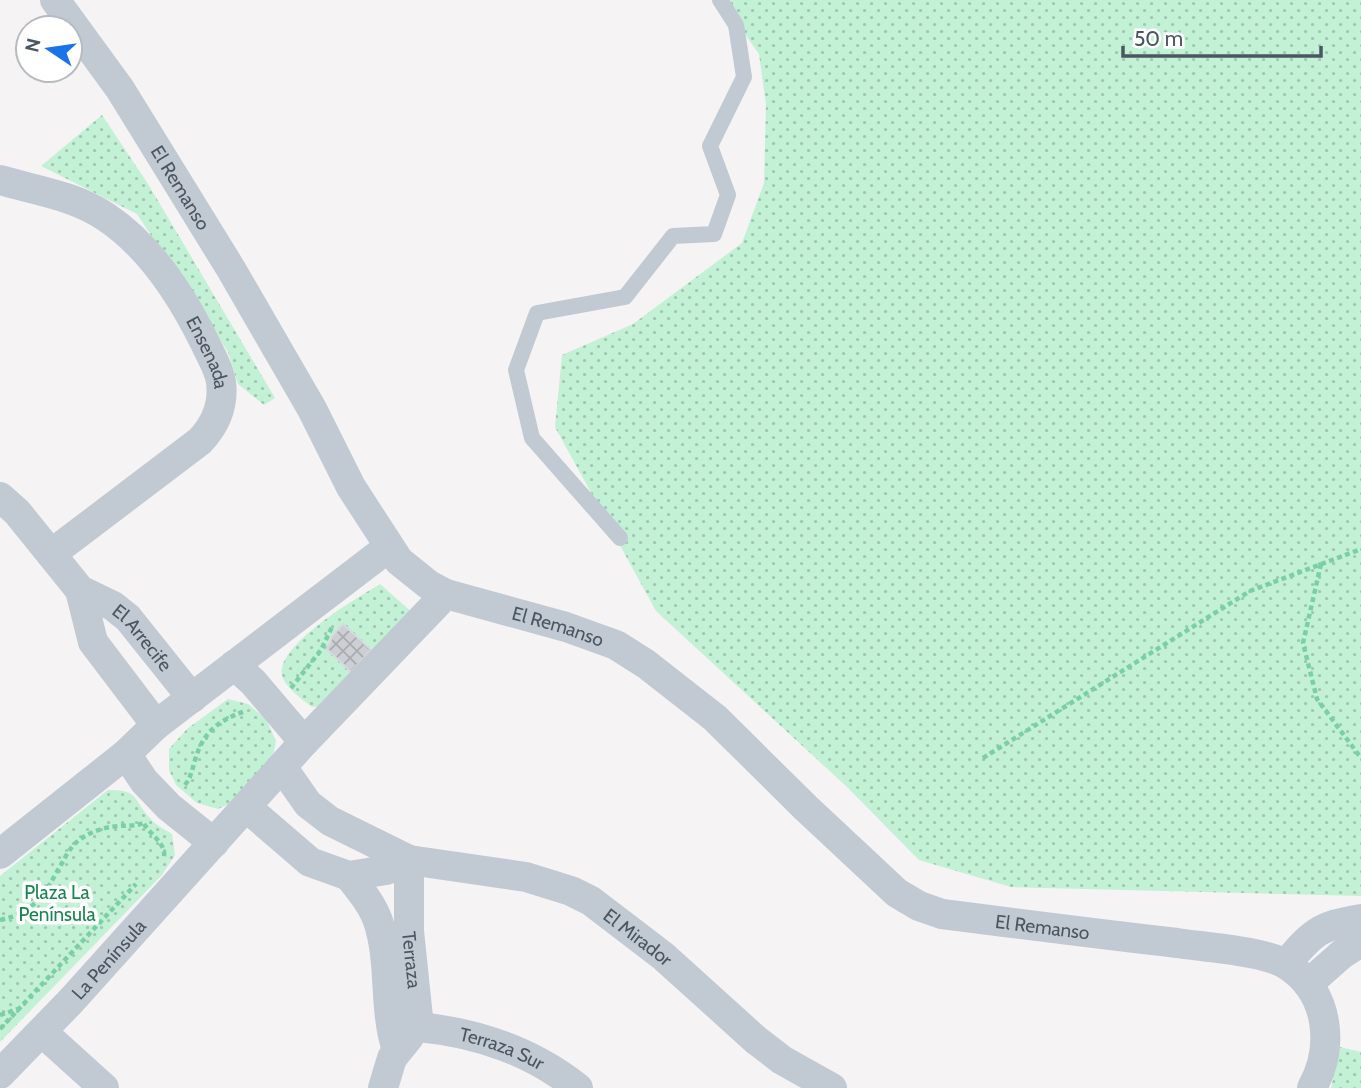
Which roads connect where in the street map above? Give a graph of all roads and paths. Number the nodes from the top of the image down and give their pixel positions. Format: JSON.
{"nodes":[{"id":1,"x":55,"y":0,"type":"edge"},
{"id":2,"x":720,"y":0,"type":"edge"},
{"id":3,"x":0,"y":180,"type":"edge"},
{"id":4,"x":0,"y":497,"type":"edge"},
{"id":5,"x":620,"y":538,"type":"dead end"},
{"id":6,"x":388,"y":547,"type":"junction"},
{"id":7,"x":1361,"y":549,"type":"edge"},
{"id":8,"x":51,"y":554,"type":"junction"},
{"id":9,"x":1321,"y":564,"type":"junction"},
{"id":10,"x":80,"y":590,"type":"junction"},
{"id":11,"x":446,"y":594,"type":"junction"},
{"id":12,"x":234,"y":665,"type":"junction"},
{"id":13,"x":192,"y":698,"type":"junction"},
{"id":14,"x":156,"y":725,"type":"junction"},
{"id":15,"x":304,"y":742,"type":"junction"},
{"id":16,"x":126,"y":754,"type":"junction"},
{"id":17,"x":983,"y":758,"type":"dead end"},
{"id":18,"x":1361,"y":758,"type":"edge"},
{"id":19,"x":282,"y":767,"type":"junction"},
{"id":20,"x":246,"y":807,"type":"junction"},
{"id":21,"x":214,"y":842,"type":"junction"},
{"id":22,"x":0,"y":854,"type":"edge"},
{"id":23,"x":410,"y":860,"type":"junction"},
{"id":24,"x":159,"y":867,"type":"dead end"},
{"id":25,"x":349,"y":876,"type":"junction"},
{"id":26,"x":143,"y":878,"type":"dead end"},
{"id":27,"x":1361,"y":919,"type":"edge"},
{"id":28,"x":0,"y":920,"type":"edge"},
{"id":29,"x":1361,"y":942,"type":"edge"},
{"id":30,"x":1286,"y":964,"type":"junction"},
{"id":31,"x":1308,"y":984,"type":"junction"},
{"id":32,"x":19,"y":1009,"type":"junction"},
{"id":33,"x":0,"y":1015,"type":"edge"},
{"id":34,"x":419,"y":1027,"type":"junction"},
{"id":35,"x":0,"y":1029,"type":"edge"},
{"id":36,"x":41,"y":1032,"type":"junction"},
{"id":37,"x":397,"y":1050,"type":"junction"},
{"id":38,"x":0,"y":1074,"type":"edge"},
{"id":39,"x":104,"y":1088,"type":"edge"},
{"id":40,"x":383,"y":1088,"type":"edge"},
{"id":41,"x":578,"y":1088,"type":"edge"},
{"id":42,"x":832,"y":1088,"type":"edge"},
{"id":43,"x":1312,"y":1088,"type":"edge"}],
"edges":[{"from":1,"to":6,"type":"street","name":"El Remanso"},
{"from":2,"to":5,"type":"lane"},
{"from":3,"to":8,"type":"street","name":"Ensenada"},
{"from":4,"to":8,"type":"street","name":"El Arrecife"},
{"from":6,"to":11,"type":"street","name":"El Remanso"},
{"from":6,"to":12,"type":"street"},
{"from":7,"to":9,"type":"path"},
{"from":8,"to":10,"type":"street","name":"El Arrecife"},
{"from":9,"to":17,"type":"path"},
{"from":9,"to":18,"type":"path"},
{"from":10,"to":13,"type":"street","name":"El Arrecife"},
{"from":10,"to":14,"type":"street","name":"El Arrecife"},
{"from":11,"to":15,"type":"street","name":"La Península"},
{"from":11,"to":30,"type":"street","name":"El Remanso"},
{"from":12,"to":13,"type":"street"},
{"from":12,"to":15,"type":"street"},
{"from":13,"to":14,"type":"street"},
{"from":14,"to":16,"type":"street"},
{"from":15,"to":19,"type":"street","name":"La Península"},
{"from":16,"to":21,"type":"street"},
{"from":16,"to":22,"type":"street"},
{"from":19,"to":20,"type":"street","name":"La Península"},
{"from":19,"to":23,"type":"street","name":"El Mirador"},
{"from":20,"to":21,"type":"street","name":"La Península"},
{"from":20,"to":25,"type":"street","name":"El Mirador"},
{"from":21,"to":36,"type":"street","name":"La Península"},
{"from":23,"to":25,"type":"street","name":"El Mirador"},
{"from":23,"to":34,"type":"street","name":"Terraza"},
{"from":23,"to":42,"type":"street","name":"El Mirador"},
{"from":24,"to":28,"type":"path"},
{"from":25,"to":37,"type":"street","name":"Terraza"},
{"from":26,"to":32,"type":"path"},
{"from":27,"to":30,"type":"street"},
{"from":29,"to":31,"type":"street"},
{"from":30,"to":31,"type":"street"},
{"from":31,"to":43,"type":"street"},
{"from":32,"to":33,"type":"path"},
{"from":32,"to":35,"type":"path"},
{"from":34,"to":37,"type":"street"},
{"from":34,"to":41,"type":"street","name":"Terraza Sur"},
{"from":36,"to":38,"type":"street","name":"La Península"},
{"from":36,"to":39,"type":"street"},
{"from":37,"to":40,"type":"street"}]}
